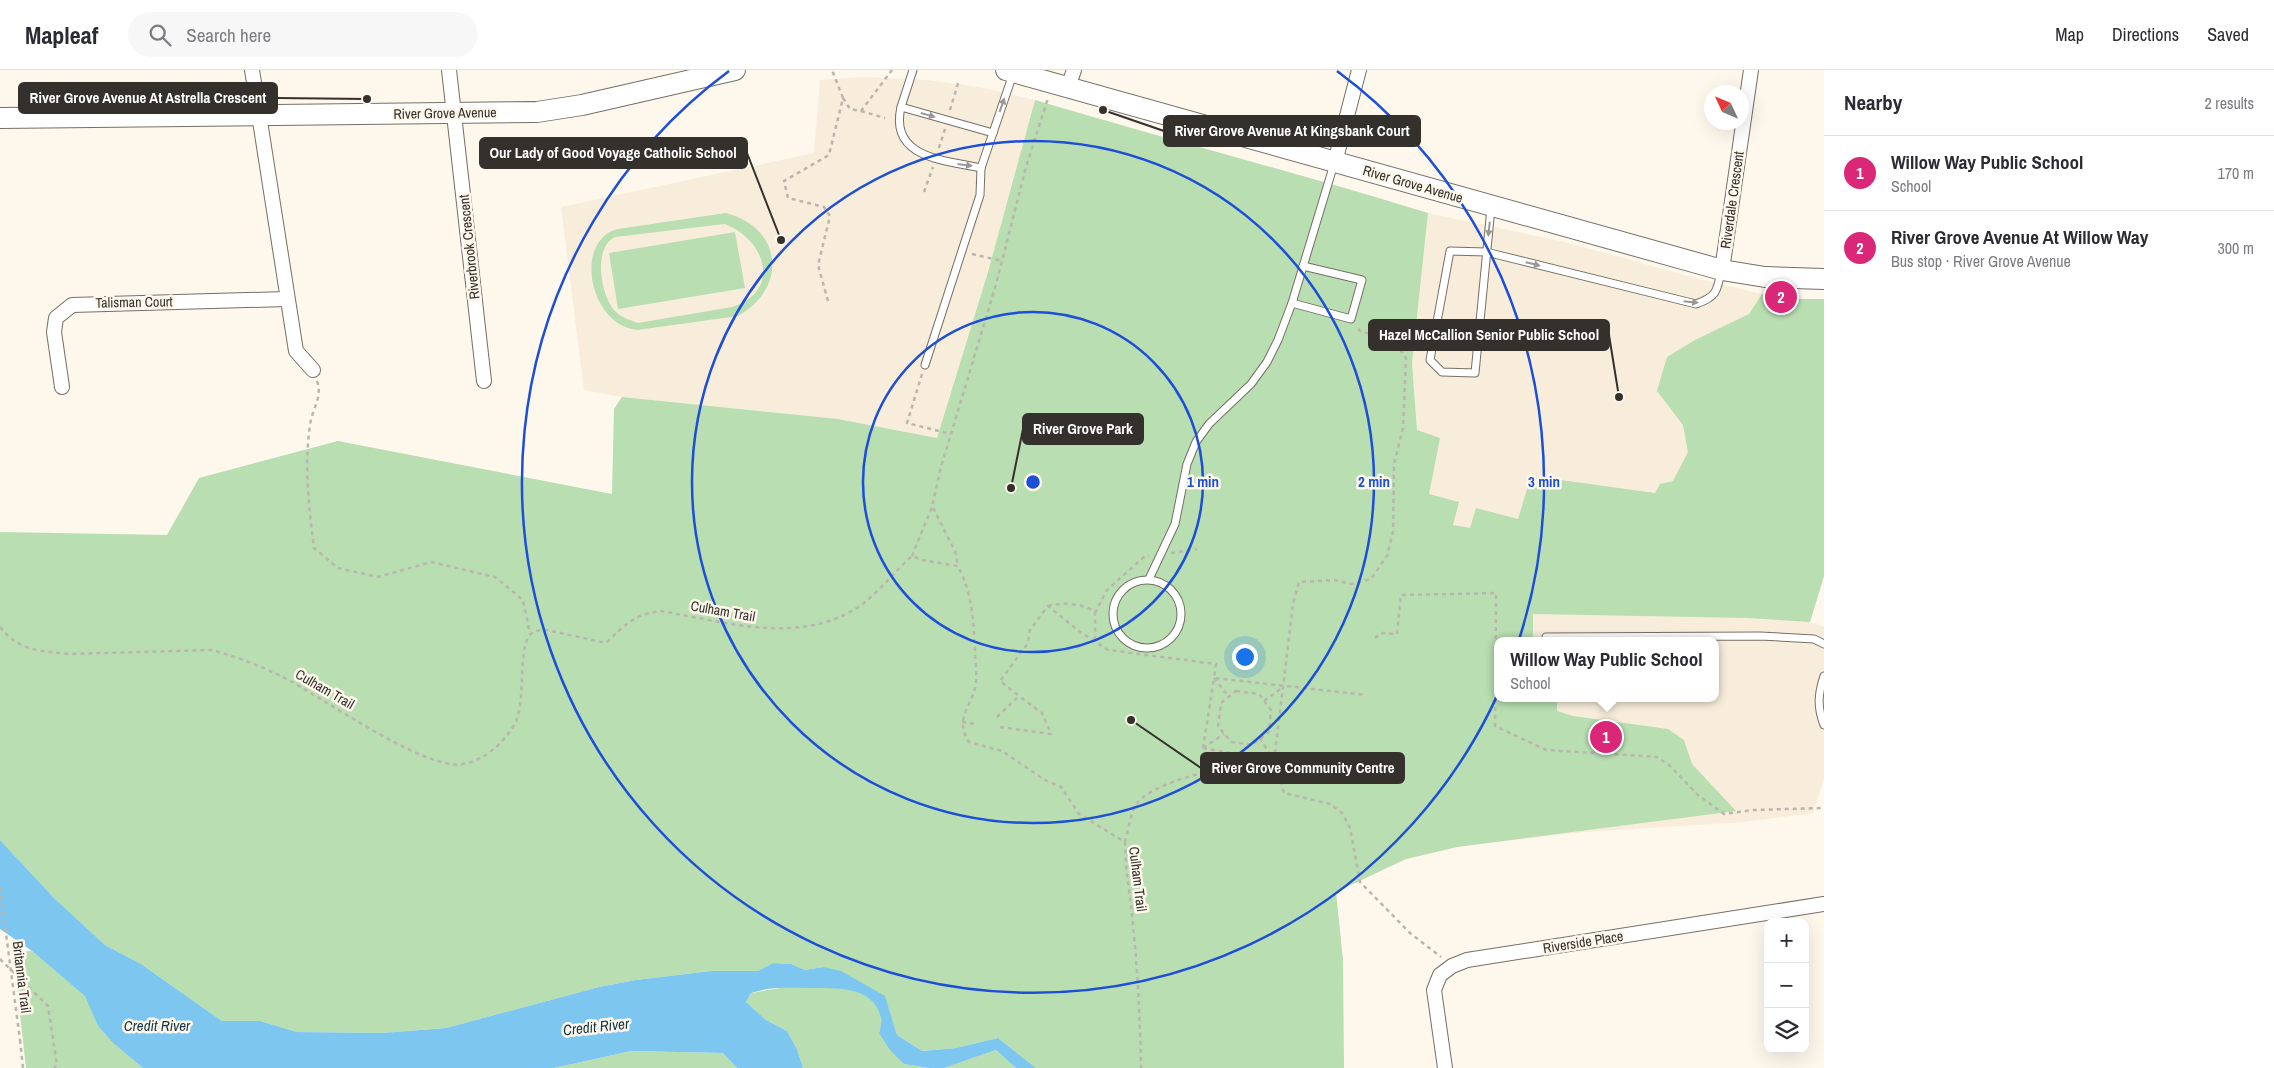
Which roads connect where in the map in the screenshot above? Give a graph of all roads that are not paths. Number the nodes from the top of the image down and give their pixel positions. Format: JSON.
{"nodes":[{"id":1,"x":252,"y":70,"type":"edge"},
{"id":2,"x":449,"y":70,"type":"edge"},
{"id":3,"x":735,"y":70,"type":"edge"},
{"id":4,"x":913,"y":70,"type":"edge"},
{"id":5,"x":1359,"y":70,"type":"edge"},
{"id":6,"x":1751,"y":70,"type":"edge"},
{"id":7,"x":1010,"y":71,"type":"edge"},
{"id":8,"x":1071,"y":78,"type":"edge"},
{"id":9,"x":902,"y":107,"type":"junction"},
{"id":10,"x":259,"y":114,"type":"junction"},
{"id":11,"x":454,"y":114,"type":"junction"},
{"id":12,"x":0,"y":118,"type":"edge"},
{"id":13,"x":993,"y":133,"type":"junction"},
{"id":14,"x":1335,"y":162,"type":"junction"},
{"id":15,"x":981,"y":168,"type":"junction"},
{"id":16,"x":1491,"y":205,"type":"junction"},
{"id":17,"x":1486,"y":252,"type":"junction"},
{"id":18,"x":1303,"y":266,"type":"junction"},
{"id":19,"x":1722,"y":270,"type":"junction"},
{"id":20,"x":1824,"y":279,"type":"edge"},
{"id":21,"x":287,"y":299,"type":"junction"},
{"id":22,"x":1292,"y":303,"type":"junction"},
{"id":23,"x":925,"y":365,"type":"road end"},
{"id":24,"x":313,"y":370,"type":"road end"},
{"id":25,"x":484,"y":381,"type":"dead end"},
{"id":26,"x":62,"y":388,"type":"dead end"},
{"id":27,"x":1149,"y":579,"type":"junction"},
{"id":28,"x":1546,"y":637,"type":"dead end"},
{"id":29,"x":1824,"y":644,"type":"edge"},
{"id":30,"x":1824,"y":676,"type":"edge"},
{"id":31,"x":1824,"y":725,"type":"edge"},
{"id":32,"x":1824,"y":904,"type":"edge"},
{"id":33,"x":1445,"y":1068,"type":"edge"}],
"edges":[{"from":1,"to":10,"type":"street"},
{"from":2,"to":11,"type":"street","name":"Riverbrook Crescent"},
{"from":3,"to":11,"type":"street","name":"River Grove Avenue"},
{"from":4,"to":9,"type":"lane"},
{"from":5,"to":14,"type":"street"},
{"from":6,"to":19,"type":"street","name":"Riverdale Crescent"},
{"from":7,"to":8,"type":"street","name":"River Grove Avenue"},
{"from":13,"to":7,"type":"lane","one_way":true},
{"from":8,"to":14,"type":"street","name":"River Grove Avenue"},
{"from":9,"to":13,"type":"lane","one_way":true},
{"from":9,"to":15,"type":"lane","one_way":true},
{"from":10,"to":11,"type":"street","name":"River Grove Avenue"},
{"from":10,"to":12,"type":"street","name":"River Grove Avenue"},
{"from":10,"to":21,"type":"street"},
{"from":11,"to":25,"type":"street","name":"Riverbrook Crescent"},
{"from":13,"to":15,"type":"lane"},
{"from":14,"to":16,"type":"street","name":"River Grove Avenue"},
{"from":14,"to":18,"type":"lane"},
{"from":15,"to":23,"type":"lane"},
{"from":16,"to":17,"type":"lane","one_way":true},
{"from":16,"to":19,"type":"street","name":"River Grove Avenue"},
{"from":17,"to":17,"type":"lane"},
{"from":17,"to":19,"type":"lane","one_way":true},
{"from":18,"to":22,"type":"lane"},
{"from":18,"to":22,"type":"lane"},
{"from":19,"to":20,"type":"street","name":"River Grove Avenue"},
{"from":21,"to":24,"type":"street"},
{"from":21,"to":26,"type":"street","name":"Talisman Court"},
{"from":22,"to":27,"type":"lane"},
{"from":27,"to":27,"type":"lane"},
{"from":28,"to":29,"type":"lane"},
{"from":30,"to":31,"type":"lane"},
{"from":32,"to":33,"type":"street","name":"Riverside Place"}]}
